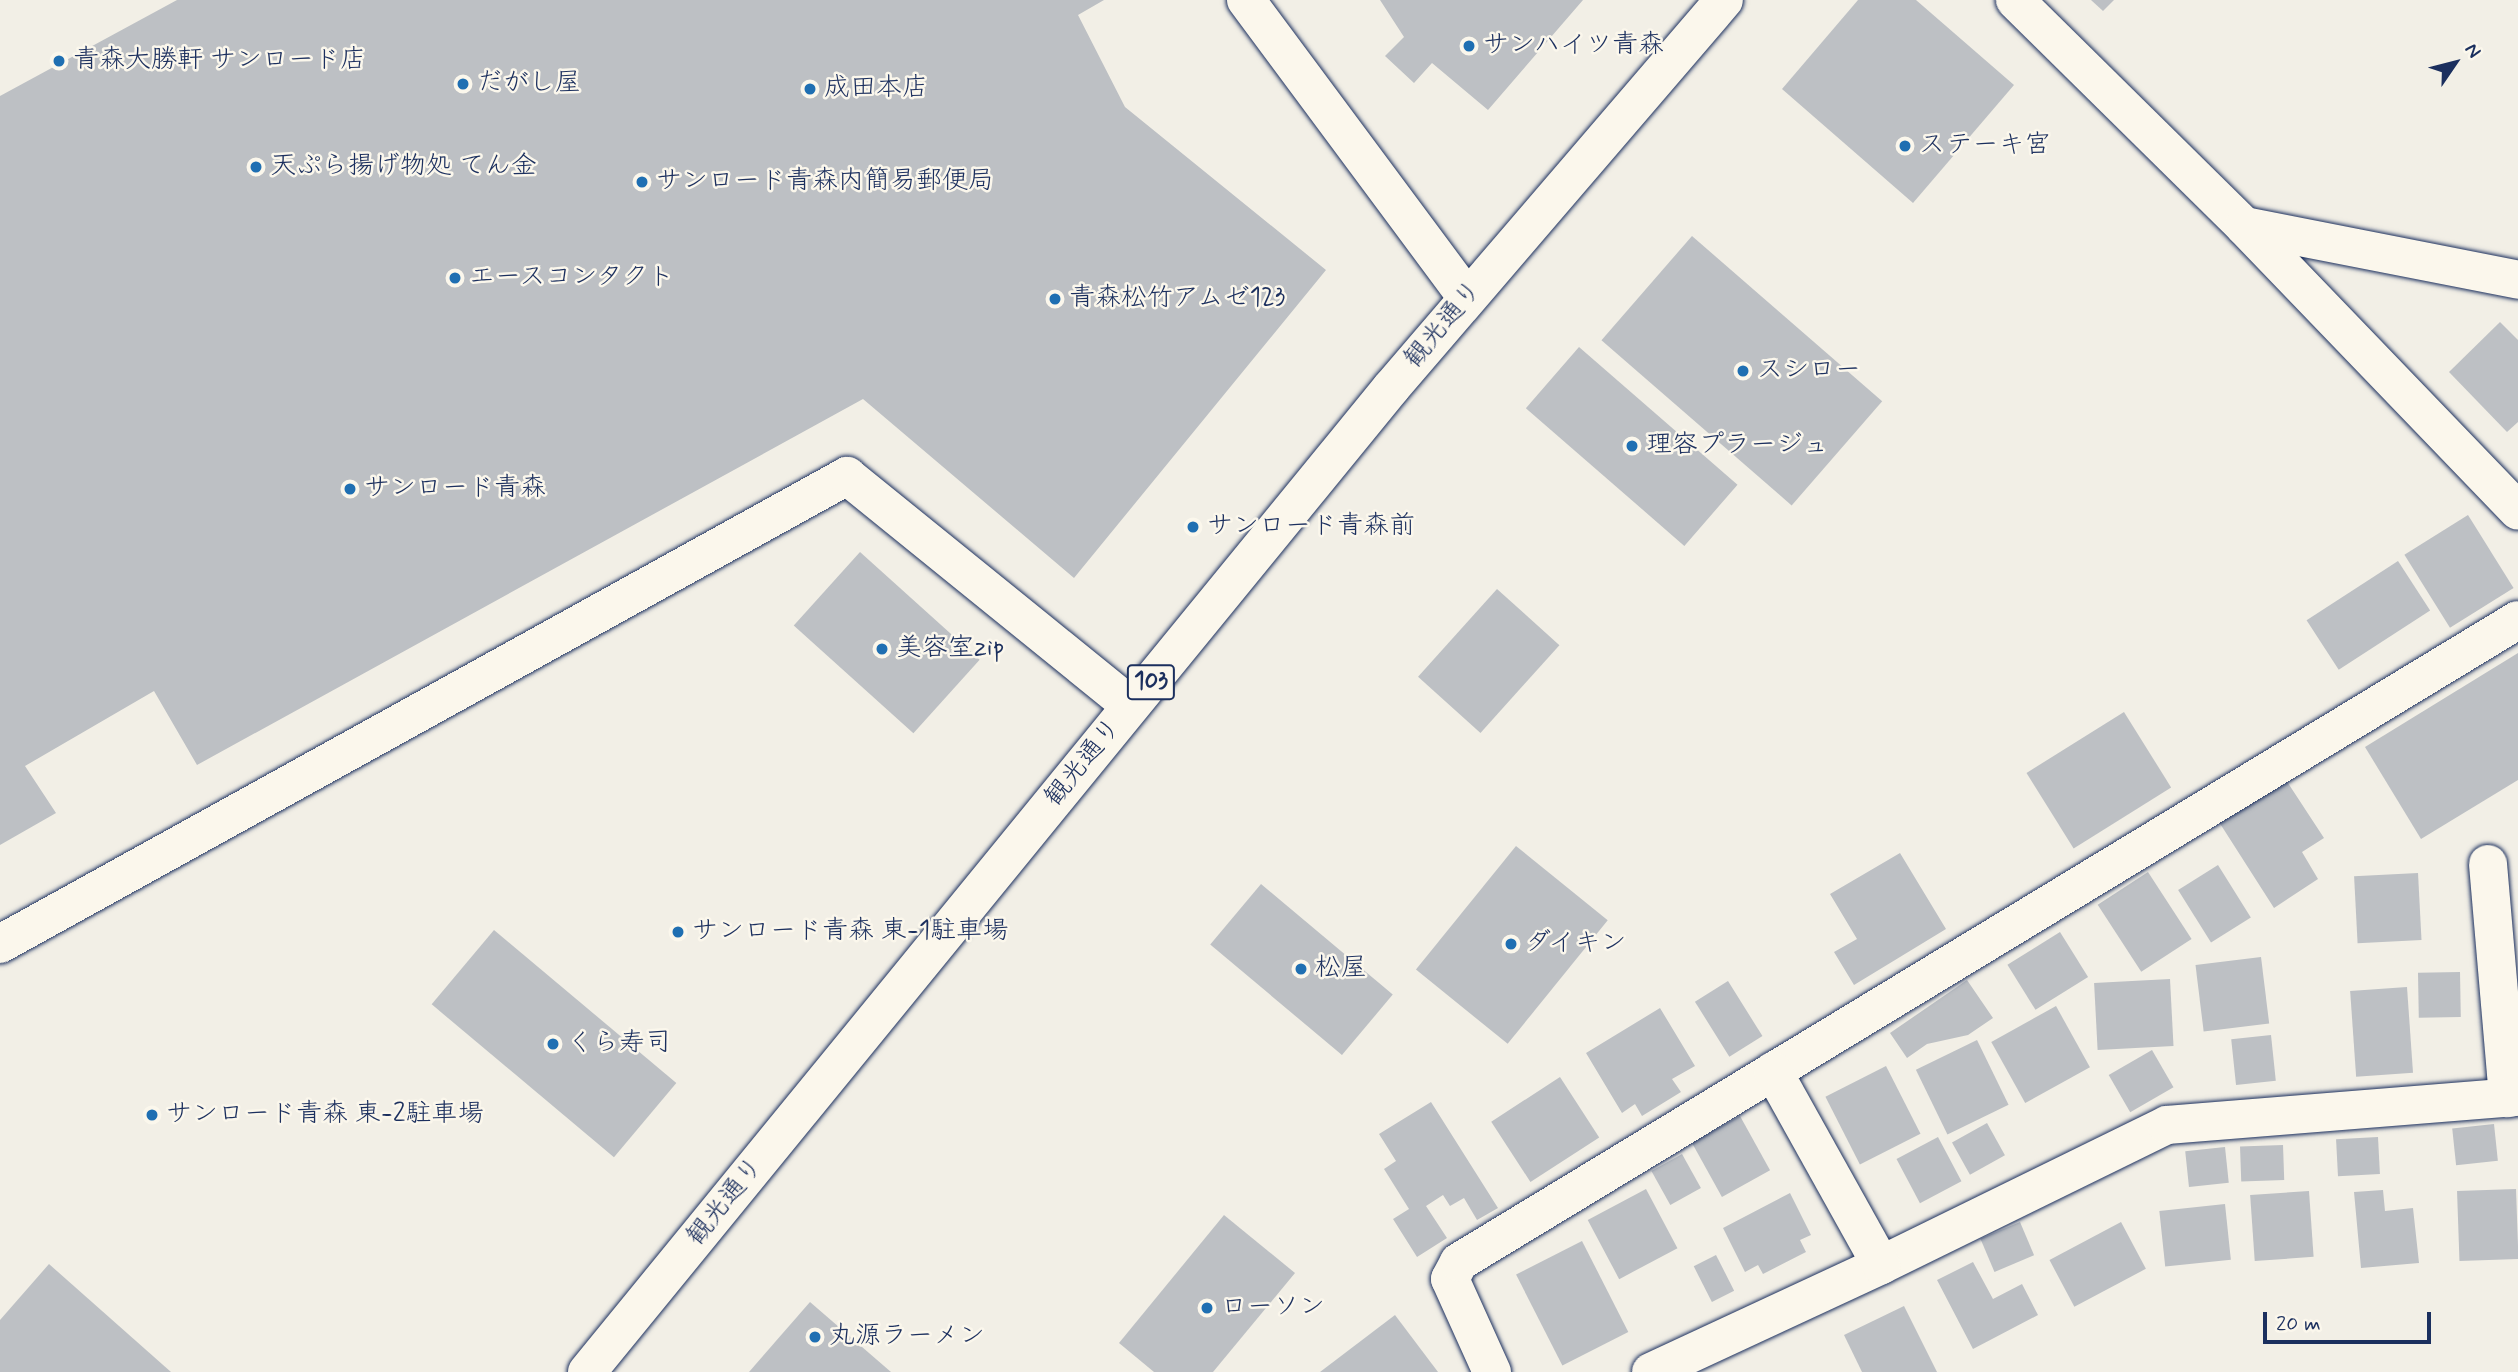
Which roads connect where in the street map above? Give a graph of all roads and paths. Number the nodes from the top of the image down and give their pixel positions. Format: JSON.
{"nodes":[{"id":1,"x":1246,"y":0,"type":"edge"},
{"id":2,"x":1724,"y":0,"type":"edge"},
{"id":3,"x":2015,"y":0,"type":"edge"},
{"id":4,"x":2244,"y":226,"type":"junction"},
{"id":5,"x":2518,"y":279,"type":"edge"},
{"id":6,"x":1467,"y":298,"type":"junction"},
{"id":7,"x":2518,"y":511,"type":"edge"},
{"id":8,"x":2518,"y":620,"type":"edge"},
{"id":9,"x":1131,"y":706,"type":"junction"},
{"id":10,"x":2488,"y":864,"type":"dead end"},
{"id":11,"x":0,"y":944,"type":"edge"},
{"id":12,"x":1773,"y":1071,"type":"junction"},
{"id":13,"x":2513,"y":1097,"type":"edge"},
{"id":14,"x":1881,"y":1265,"type":"junction"},
{"id":15,"x":587,"y":1372,"type":"edge"},
{"id":16,"x":1492,"y":1372,"type":"edge"},
{"id":17,"x":1651,"y":1372,"type":"edge"}],
"edges":[{"from":1,"to":6,"type":"main road"},
{"from":2,"to":6,"type":"main road","name":"観光通り","number":"103"},
{"from":3,"to":4,"type":"main road"},
{"from":4,"to":5,"type":"main road"},
{"from":4,"to":7,"type":"main road"},
{"from":6,"to":9,"type":"main road","name":"観光通り","number":"103"},
{"from":8,"to":12,"type":"main road"},
{"from":9,"to":11,"type":"main road"},
{"from":9,"to":15,"type":"main road","name":"観光通り","number":"103"},
{"from":10,"to":13,"type":"main road"},
{"from":12,"to":14,"type":"main road"},
{"from":12,"to":16,"type":"main road"},
{"from":13,"to":14,"type":"main road"},
{"from":14,"to":17,"type":"main road"}]}
